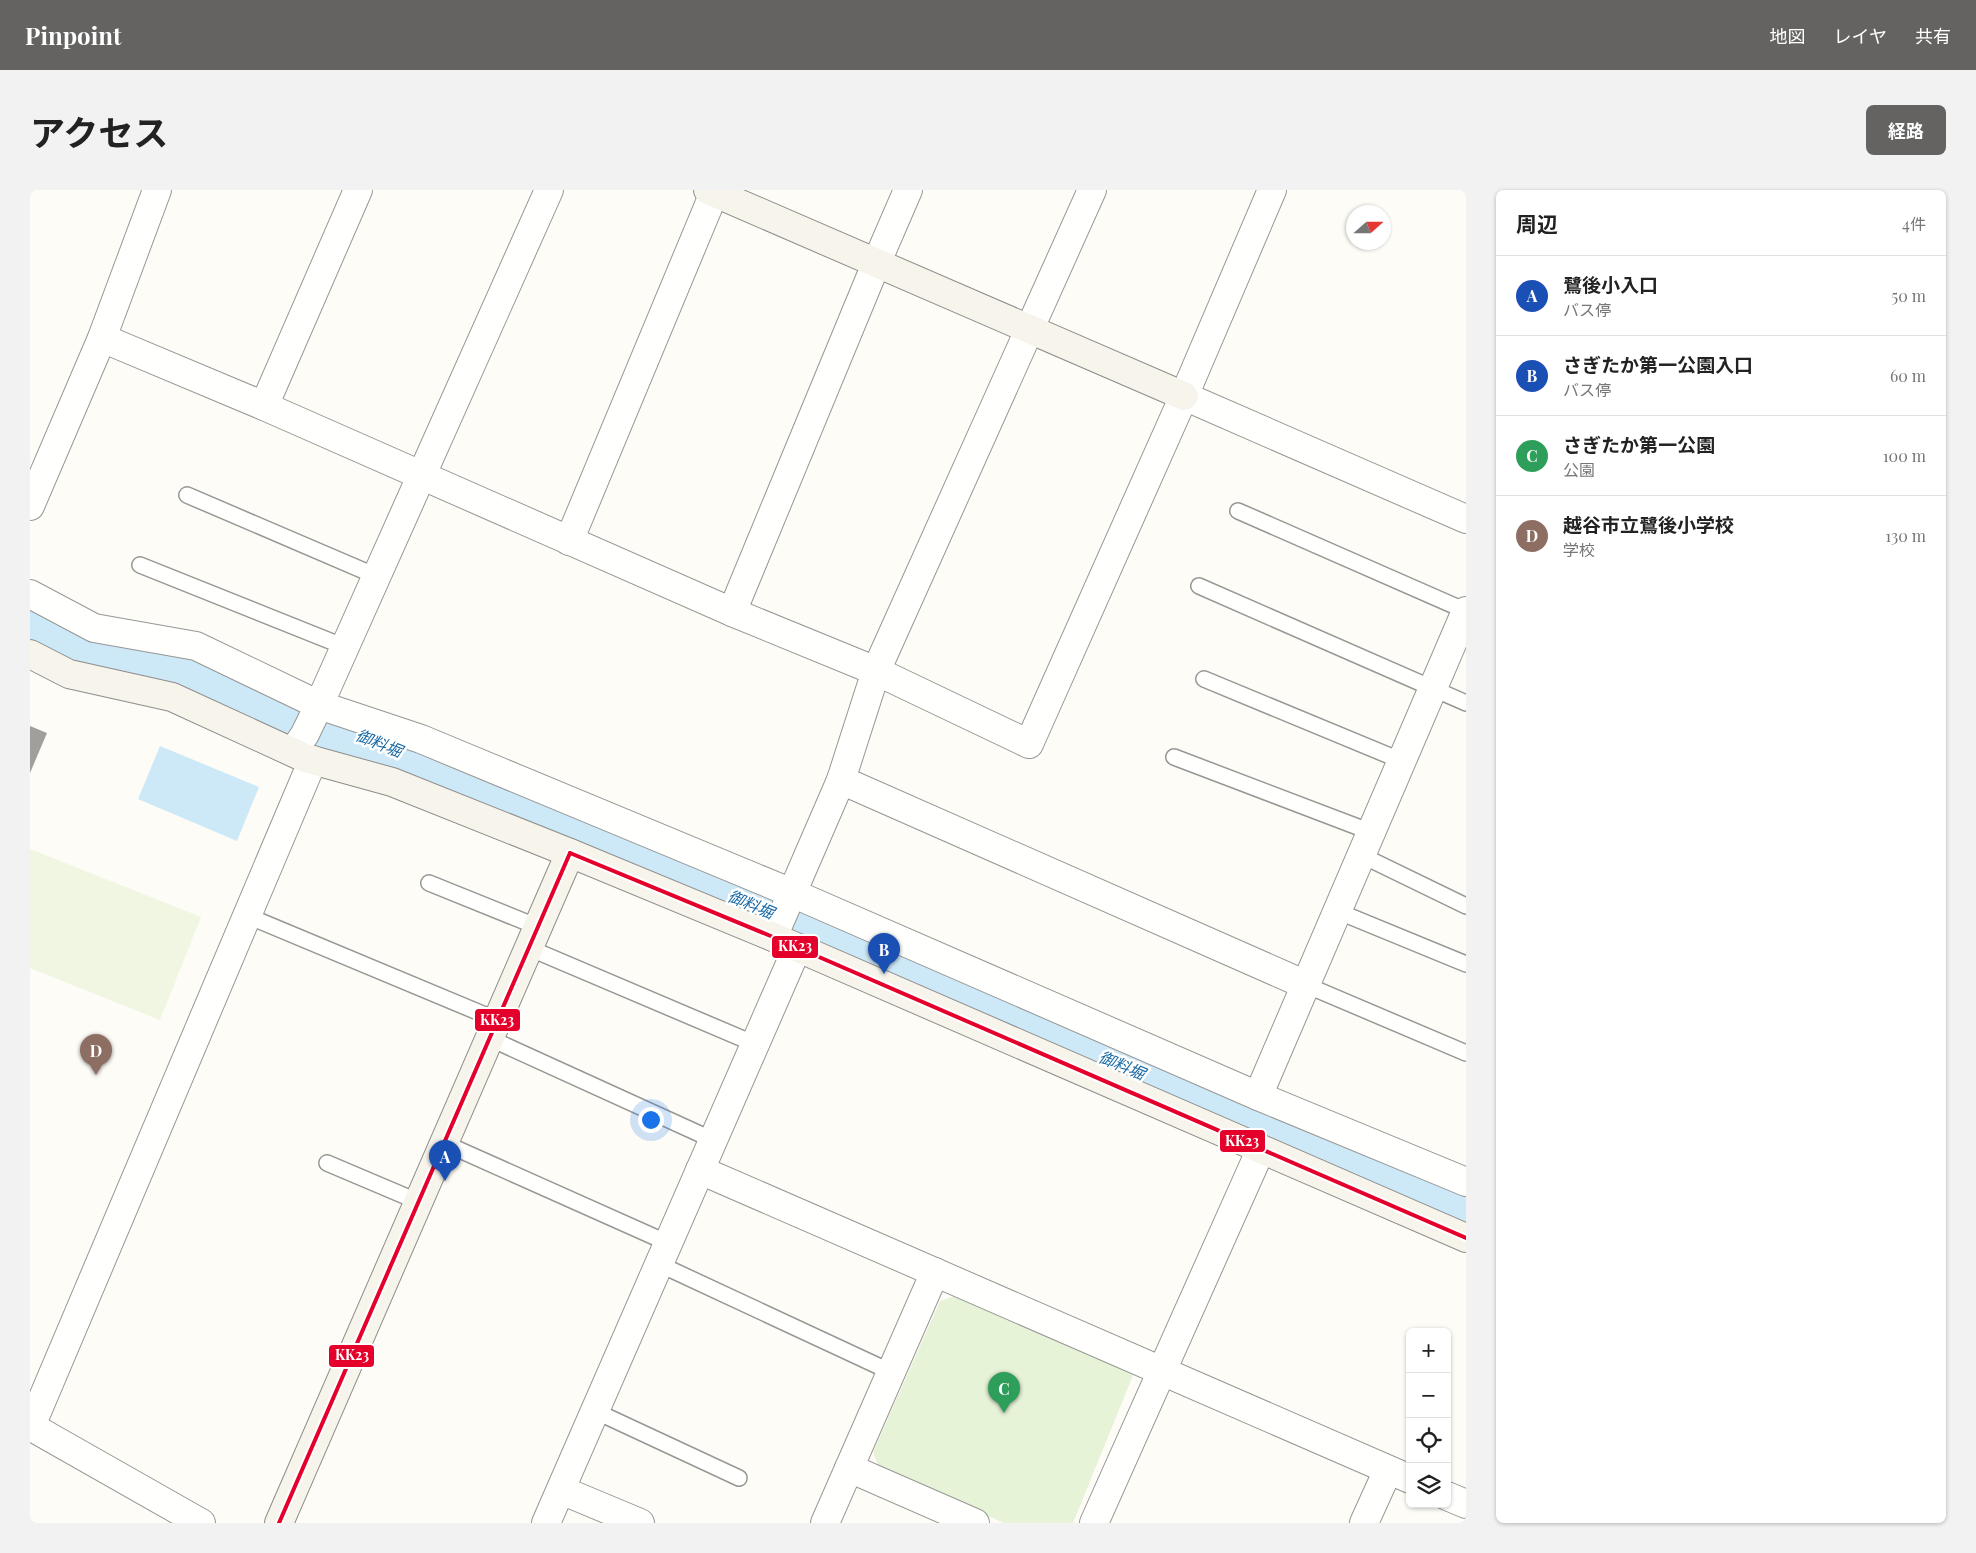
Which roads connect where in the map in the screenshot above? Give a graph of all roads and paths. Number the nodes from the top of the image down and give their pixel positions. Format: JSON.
{"nodes":[{"id":1,"x":158,"y":190,"type":"edge"},
{"id":2,"x":358,"y":190,"type":"edge"},
{"id":3,"x":548,"y":190,"type":"edge"},
{"id":4,"x":908,"y":190,"type":"edge"},
{"id":5,"x":1092,"y":190,"type":"edge"},
{"id":6,"x":1272,"y":190,"type":"edge"},
{"id":7,"x":711,"y":191,"type":"edge"},
{"id":8,"x":876,"y":264,"type":"junction"},
{"id":9,"x":1029,"y":330,"type":"junction"},
{"id":10,"x":102,"y":338,"type":"junction"},
{"id":11,"x":1184,"y":396,"type":"junction"},
{"id":12,"x":264,"y":406,"type":"junction"},
{"id":13,"x":421,"y":475,"type":"junction"},
{"id":14,"x":187,"y":495,"type":"dead end"},
{"id":15,"x":30,"y":506,"type":"edge"},
{"id":16,"x":1238,"y":511,"type":"dead end"},
{"id":17,"x":1466,"y":518,"type":"edge"},
{"id":18,"x":569,"y":541,"type":"junction"},
{"id":19,"x":140,"y":566,"type":"dead end"},
{"id":20,"x":376,"y":576,"type":"junction"},
{"id":21,"x":1199,"y":586,"type":"dead end"},
{"id":22,"x":30,"y":594,"type":"edge"},
{"id":23,"x":1466,"y":611,"type":"edge"},
{"id":24,"x":732,"y":612,"type":"junction"},
{"id":25,"x":345,"y":647,"type":"junction"},
{"id":26,"x":30,"y":654,"type":"edge"},
{"id":27,"x":876,"y":671,"type":"junction"},
{"id":28,"x":1204,"y":679,"type":"dead end"},
{"id":29,"x":1432,"y":689,"type":"junction"},
{"id":30,"x":1466,"y":703,"type":"edge"},
{"id":31,"x":309,"y":732,"type":"junction"},
{"id":32,"x":1174,"y":757,"type":"dead end"},
{"id":33,"x":1402,"y":761,"type":"junction"},
{"id":34,"x":842,"y":780,"type":"junction"},
{"id":35,"x":1366,"y":844,"type":"junction"},
{"id":36,"x":570,"y":853,"type":"junction"},
{"id":37,"x":430,"y":883,"type":"dead end"},
{"id":38,"x":790,"y":898,"type":"junction"},
{"id":39,"x":1466,"y":906,"type":"edge"},
{"id":40,"x":1337,"y":911,"type":"junction"},
{"id":41,"x":248,"y":916,"type":"junction"},
{"id":42,"x":533,"y":938,"type":"junction"},
{"id":43,"x":782,"y":938,"type":"junction"},
{"id":44,"x":1466,"y":964,"type":"edge"},
{"id":45,"x":1306,"y":985,"type":"junction"},
{"id":46,"x":493,"y":1029,"type":"junction"},
{"id":47,"x":755,"y":1044,"type":"junction"},
{"id":48,"x":1466,"y":1053,"type":"edge"},
{"id":49,"x":1258,"y":1096,"type":"junction"},
{"id":50,"x":713,"y":1140,"type":"junction"},
{"id":51,"x":444,"y":1143,"type":"junction"},
{"id":52,"x":1261,"y":1149,"type":"junction"},
{"id":53,"x":327,"y":1163,"type":"dead end"},
{"id":54,"x":700,"y":1170,"type":"junction"},
{"id":55,"x":1466,"y":1182,"type":"edge"},
{"id":56,"x":418,"y":1202,"type":"junction"},
{"id":57,"x":1466,"y":1238,"type":"edge"},
{"id":58,"x":664,"y":1254,"type":"junction"},
{"id":59,"x":934,"y":1272,"type":"junction"},
{"id":60,"x":891,"y":1372,"type":"junction"},
{"id":61,"x":1163,"y":1372,"type":"junction"},
{"id":62,"x":595,"y":1411,"type":"junction"},
{"id":63,"x":31,"y":1426,"type":"edge"},
{"id":64,"x":850,"y":1468,"type":"junction"},
{"id":65,"x":1399,"y":1475,"type":"edge"},
{"id":66,"x":739,"y":1478,"type":"dead end"},
{"id":67,"x":561,"y":1490,"type":"junction"},
{"id":68,"x":1451,"y":1498,"type":"edge"},
{"id":69,"x":1466,"y":1504,"type":"edge"},
{"id":70,"x":201,"y":1523,"type":"edge"},
{"id":71,"x":279,"y":1523,"type":"edge"},
{"id":72,"x":546,"y":1523,"type":"edge"},
{"id":73,"x":640,"y":1523,"type":"edge"},
{"id":74,"x":825,"y":1523,"type":"edge"},
{"id":75,"x":975,"y":1523,"type":"edge"},
{"id":76,"x":1094,"y":1523,"type":"edge"},
{"id":77,"x":1364,"y":1523,"type":"edge"}],
"edges":[{"from":1,"to":10,"type":"street"},
{"from":2,"to":12,"type":"street"},
{"from":3,"to":13,"type":"street"},
{"from":4,"to":8,"type":"street"},
{"from":5,"to":9,"type":"street"},
{"from":6,"to":11,"type":"street"},
{"from":7,"to":8,"type":"street"},
{"from":7,"to":18,"type":"street"},
{"from":8,"to":9,"type":"street"},
{"from":8,"to":24,"type":"street"},
{"from":9,"to":11,"type":"street"},
{"from":9,"to":27,"type":"street"},
{"from":10,"to":12,"type":"street"},
{"from":10,"to":15,"type":"street"},
{"from":11,"to":17,"type":"street"},
{"from":11,"to":27,"type":"street"},
{"from":12,"to":13,"type":"street"},
{"from":13,"to":18,"type":"street"},
{"from":13,"to":20,"type":"street"},
{"from":14,"to":20,"type":"lane"},
{"from":16,"to":23,"type":"lane"},
{"from":18,"to":24,"type":"street"},
{"from":19,"to":25,"type":"lane"},
{"from":20,"to":25,"type":"street"},
{"from":21,"to":29,"type":"lane"},
{"from":22,"to":31,"type":"street"},
{"from":23,"to":29,"type":"street"},
{"from":24,"to":27,"type":"street"},
{"from":25,"to":31,"type":"street"},
{"from":26,"to":31,"type":"street"},
{"from":27,"to":34,"type":"street"},
{"from":28,"to":33,"type":"lane"},
{"from":29,"to":30,"type":"lane"},
{"from":29,"to":33,"type":"street"},
{"from":31,"to":36,"type":"street"},
{"from":31,"to":38,"type":"street"},
{"from":31,"to":41,"type":"street"},
{"from":32,"to":35,"type":"lane"},
{"from":33,"to":35,"type":"street"},
{"from":34,"to":38,"type":"street"},
{"from":34,"to":45,"type":"street"},
{"from":35,"to":39,"type":"lane"},
{"from":35,"to":40,"type":"street"},
{"from":36,"to":42,"type":"street"},
{"from":36,"to":43,"type":"street"},
{"from":37,"to":42,"type":"lane"},
{"from":38,"to":43,"type":"street"},
{"from":38,"to":49,"type":"street"},
{"from":40,"to":44,"type":"lane"},
{"from":40,"to":45,"type":"street"},
{"from":41,"to":46,"type":"lane"},
{"from":41,"to":63,"type":"street"},
{"from":42,"to":46,"type":"street"},
{"from":42,"to":47,"type":"lane"},
{"from":43,"to":47,"type":"street"},
{"from":43,"to":52,"type":"street"},
{"from":45,"to":48,"type":"lane"},
{"from":45,"to":49,"type":"street"},
{"from":46,"to":50,"type":"lane"},
{"from":46,"to":51,"type":"street"},
{"from":47,"to":50,"type":"street"},
{"from":49,"to":55,"type":"street"},
{"from":50,"to":54,"type":"street"},
{"from":51,"to":56,"type":"street"},
{"from":51,"to":58,"type":"lane"},
{"from":52,"to":57,"type":"street"},
{"from":52,"to":61,"type":"street"},
{"from":53,"to":56,"type":"lane"},
{"from":54,"to":58,"type":"street"},
{"from":54,"to":59,"type":"street"},
{"from":56,"to":71,"type":"street"},
{"from":58,"to":60,"type":"lane"},
{"from":58,"to":62,"type":"street"},
{"from":59,"to":60,"type":"street"},
{"from":59,"to":61,"type":"street"},
{"from":60,"to":64,"type":"street"},
{"from":61,"to":65,"type":"street"},
{"from":61,"to":76,"type":"street"},
{"from":62,"to":66,"type":"lane"},
{"from":62,"to":67,"type":"street"},
{"from":63,"to":70,"type":"street"},
{"from":64,"to":74,"type":"street"},
{"from":64,"to":75,"type":"street"},
{"from":65,"to":77,"type":"street"},
{"from":67,"to":72,"type":"street"},
{"from":67,"to":73,"type":"street"},
{"from":68,"to":69,"type":"street"}]}
